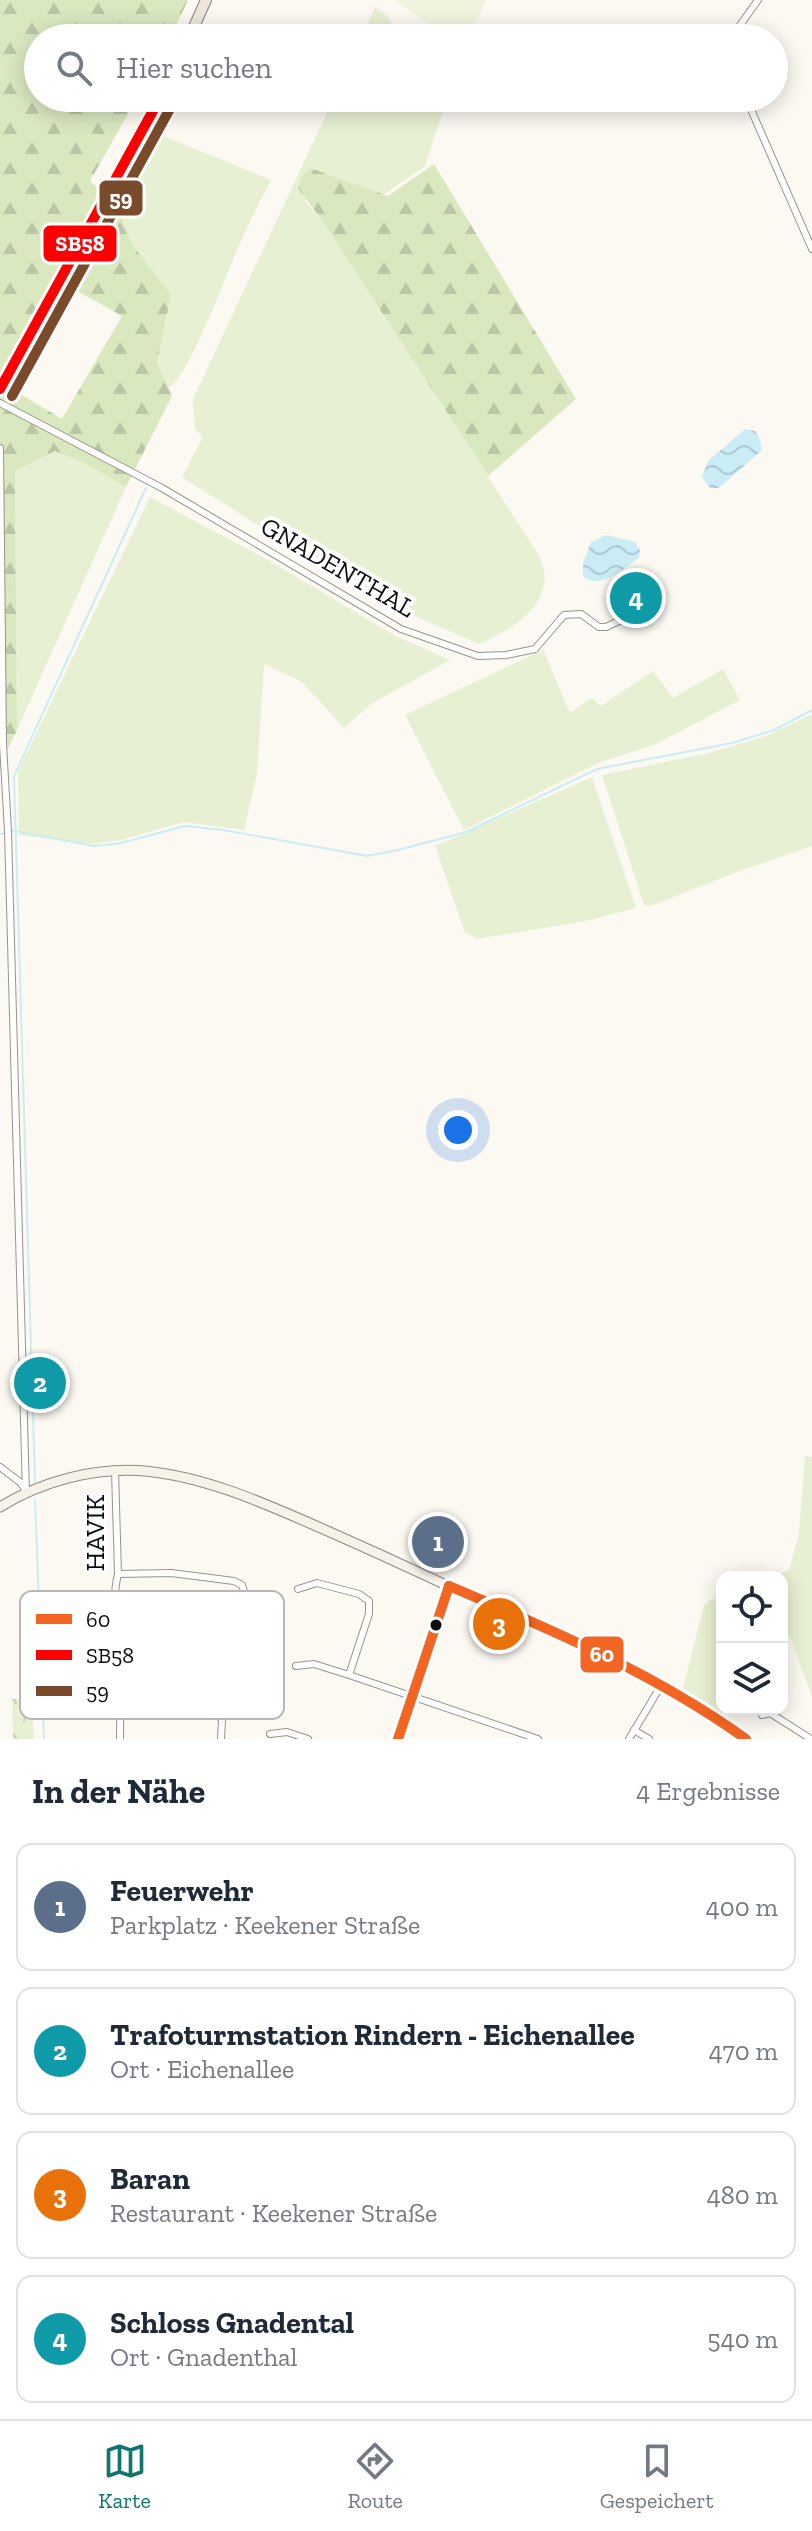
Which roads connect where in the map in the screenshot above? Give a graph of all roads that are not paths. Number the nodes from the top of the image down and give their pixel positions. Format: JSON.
{"nodes":[{"id":1,"x":206,"y":0,"type":"edge"},
{"id":2,"x":758,"y":0,"type":"edge"},
{"id":3,"x":195,"y":24,"type":"edge"},
{"id":4,"x":741,"y":24,"type":"edge"},
{"id":5,"x":152,"y":112,"type":"edge"},
{"id":6,"x":752,"y":112,"type":"edge"},
{"id":7,"x":812,"y":249,"type":"edge"},
{"id":8,"x":0,"y":389,"type":"edge"},
{"id":9,"x":0,"y":403,"type":"edge"},
{"id":10,"x":0,"y":448,"type":"edge"},
{"id":11,"x":660,"y":602,"type":"dead end"},
{"id":12,"x":0,"y":1467,"type":"edge"},
{"id":13,"x":115,"y":1470,"type":"junction"},
{"id":14,"x":26,"y":1494,"type":"junction"},
{"id":15,"x":0,"y":1507,"type":"edge"},
{"id":16,"x":118,"y":1574,"type":"junction"},
{"id":17,"x":449,"y":1586,"type":"junction"},
{"id":18,"x":298,"y":1589,"type":"dead end"},
{"id":19,"x":115,"y":1591,"type":"edge"},
{"id":20,"x":245,"y":1591,"type":"edge"},
{"id":21,"x":296,"y":1666,"type":"dead end"},
{"id":22,"x":349,"y":1675,"type":"junction"},
{"id":23,"x":662,"y":1684,"type":"junction"},
{"id":24,"x":411,"y":1697,"type":"junction"},
{"id":25,"x":773,"y":1715,"type":"edge"},
{"id":26,"x":222,"y":1719,"type":"edge"},
{"id":27,"x":634,"y":1730,"type":"junction"},
{"id":28,"x":270,"y":1734,"type":"dead end"},
{"id":29,"x":221,"y":1739,"type":"edge"},
{"id":30,"x":308,"y":1739,"type":"edge"},
{"id":31,"x":398,"y":1739,"type":"edge"},
{"id":32,"x":538,"y":1739,"type":"edge"},
{"id":33,"x":629,"y":1739,"type":"edge"},
{"id":34,"x":649,"y":1739,"type":"edge"},
{"id":35,"x":746,"y":1739,"type":"edge"},
{"id":36,"x":811,"y":1739,"type":"edge"}],
"edges":[{"from":1,"to":3,"type":"main road"},
{"from":2,"to":4,"type":"street"},
{"from":5,"to":8,"type":"main road"},
{"from":6,"to":7,"type":"street"},
{"from":9,"to":11,"type":"street","name":"GNADENTHAL"},
{"from":10,"to":14,"type":"street"},
{"from":12,"to":14,"type":"street"},
{"from":13,"to":14,"type":"main road"},
{"from":13,"to":16,"type":"street","name":"HAVIK"},
{"from":13,"to":17,"type":"main road"},
{"from":14,"to":15,"type":"main road"},
{"from":16,"to":19,"type":"street","name":"HAVIK"},
{"from":16,"to":20,"type":"street"},
{"from":17,"to":23,"type":"main road"},
{"from":17,"to":24,"type":"street"},
{"from":18,"to":22,"type":"street"},
{"from":21,"to":22,"type":"street"},
{"from":22,"to":24,"type":"street"},
{"from":23,"to":27,"type":"street"},
{"from":23,"to":35,"type":"main road"},
{"from":24,"to":31,"type":"street"},
{"from":24,"to":32,"type":"street"},
{"from":25,"to":36,"type":"street"},
{"from":26,"to":29,"type":"street"},
{"from":27,"to":33,"type":"street"},
{"from":27,"to":34,"type":"street"},
{"from":28,"to":30,"type":"street"}]}
